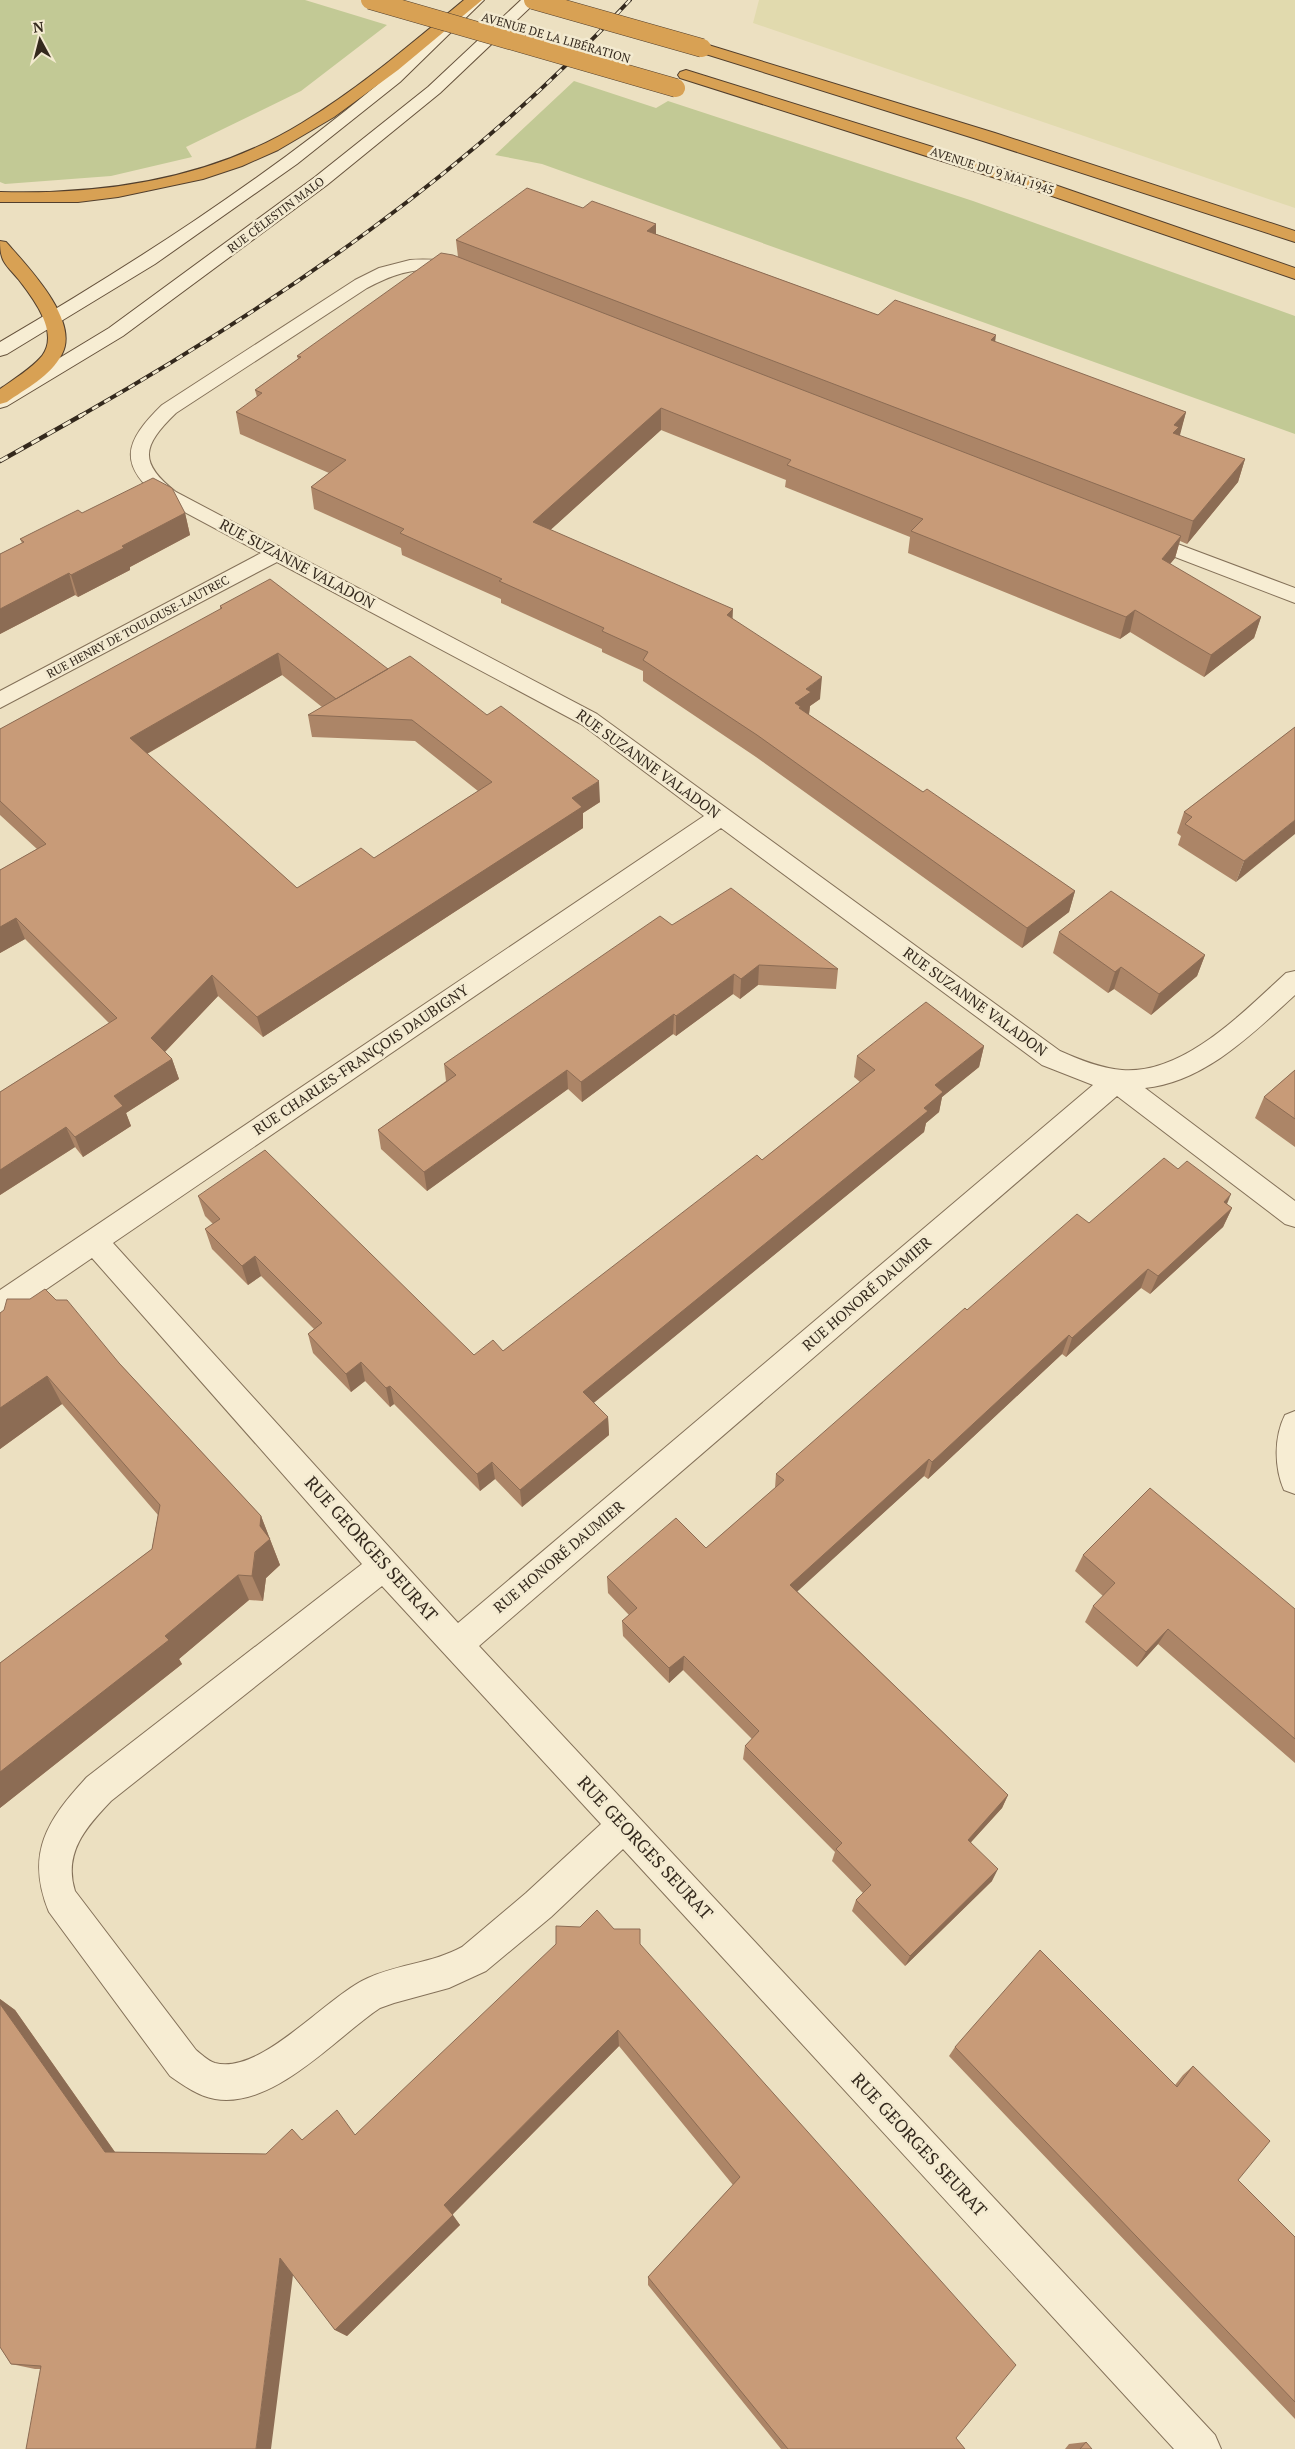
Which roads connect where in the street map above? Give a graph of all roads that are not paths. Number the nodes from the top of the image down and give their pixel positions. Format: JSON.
{"nodes":[{"id":1,"x":370,"y":0,"type":"edge"},
{"id":2,"x":475,"y":0,"type":"edge"},
{"id":3,"x":532,"y":0,"type":"edge"},
{"id":4,"x":589,"y":0,"type":"edge"},
{"id":5,"x":446,"y":6,"type":"dead end"},
{"id":6,"x":681,"y":82,"type":"junction"},
{"id":7,"x":1058,"y":159,"type":"junction"},
{"id":8,"x":0,"y":197,"type":"edge"},
{"id":9,"x":1295,"y":238,"type":"edge"},
{"id":10,"x":0,"y":246,"type":"edge"},
{"id":11,"x":1295,"y":274,"type":"edge"},
{"id":12,"x":480,"y":278,"type":"edge"},
{"id":13,"x":52,"y":319,"type":"junction"},
{"id":14,"x":0,"y":350,"type":"edge"},
{"id":15,"x":0,"y":400,"type":"edge"},
{"id":16,"x":1125,"y":530,"type":"edge"},
{"id":17,"x":276,"y":554,"type":"junction"},
{"id":18,"x":1295,"y":596,"type":"edge"},
{"id":19,"x":0,"y":700,"type":"edge"},
{"id":20,"x":721,"y":816,"type":"junction"},
{"id":21,"x":1295,"y":980,"type":"edge"},
{"id":22,"x":1116,"y":1081,"type":"junction"},
{"id":23,"x":1295,"y":1216,"type":"edge"},
{"id":24,"x":94,"y":1241,"type":"junction"},
{"id":25,"x":0,"y":1305,"type":"edge"},
{"id":26,"x":1295,"y":1424,"type":"edge"},
{"id":27,"x":1295,"y":1480,"type":"edge"},
{"id":28,"x":384,"y":1566,"type":"junction"},
{"id":29,"x":457,"y":1644,"type":"junction"},
{"id":30,"x":624,"y":1825,"type":"junction"},
{"id":31,"x":1201,"y":2449,"type":"edge"}],
"edges":[{"from":1,"to":6,"type":"highway","bridge":true},
{"from":2,"to":8,"type":"highway"},
{"from":2,"to":13,"type":"street"},
{"from":3,"to":7,"type":"highway","bridge":true},
{"from":3,"to":15,"type":"street","name":"RUE CÉLESTIN MALO"},
{"from":4,"to":7,"type":"highway"},
{"from":5,"to":6,"type":"highway","name":"AVENUE DE LA LIBÉRATION"},
{"from":6,"to":11,"type":"highway","name":"AVENUE DU 9 MAI 1945"},
{"from":7,"to":9,"type":"highway"},
{"from":10,"to":13,"type":"highway"},
{"from":12,"to":17,"type":"street","name":"RUE SUZANNE VALADON"},
{"from":13,"to":14,"type":"street"},
{"from":13,"to":15,"type":"highway"},
{"from":16,"to":18,"type":"street"},
{"from":17,"to":19,"type":"street","name":"RUE HENRY DE TOULOUSE-LAUTREC"},
{"from":17,"to":20,"type":"street","name":"RUE SUZANNE VALADON"},
{"from":20,"to":22,"type":"street","name":"RUE SUZANNE VALADON"},
{"from":20,"to":24,"type":"street","name":"RUE CHARLES-FRANÇOIS DAUBIGNY"},
{"from":21,"to":22,"type":"street"},
{"from":22,"to":23,"type":"street","name":"RUE SUZANNE VALADON"},
{"from":22,"to":29,"type":"street","name":"RUE HONORÉ DAUMIER"},
{"from":24,"to":25,"type":"street","name":"RUE CHARLES-FRANÇOIS DAUBIGNY"},
{"from":24,"to":28,"type":"street","name":"RUE GEORGES SEURAT"},
{"from":26,"to":27,"type":"street"},
{"from":28,"to":29,"type":"street","name":"RUE GEORGES SEURAT"},
{"from":28,"to":30,"type":"street"},
{"from":29,"to":30,"type":"street","name":"RUE GEORGES SEURAT"},
{"from":30,"to":31,"type":"street","name":"RUE GEORGES SEURAT"}]}
